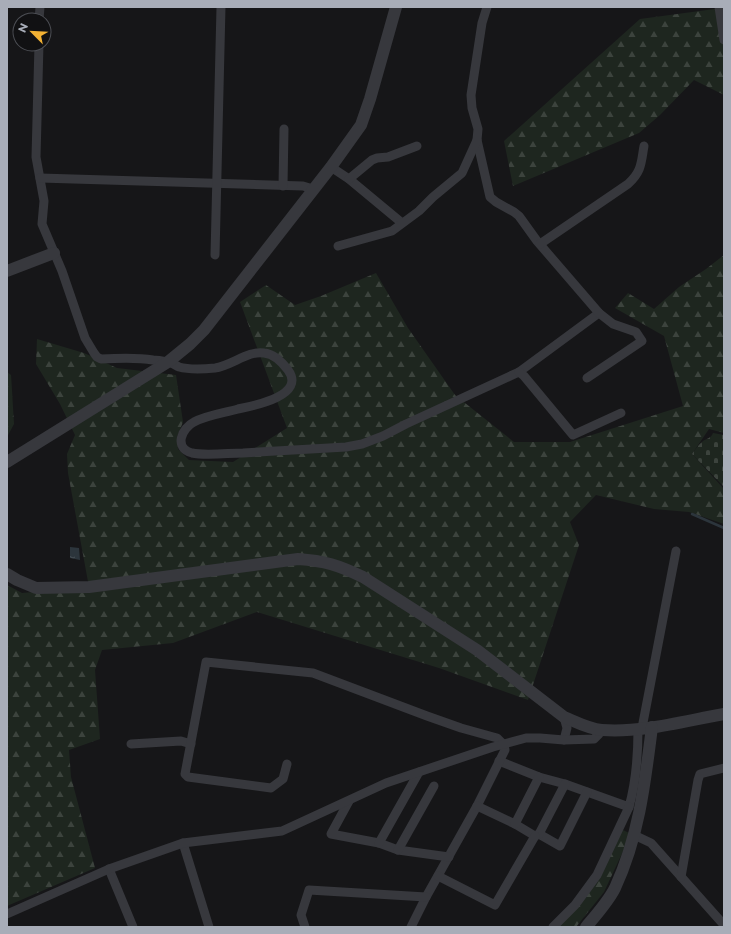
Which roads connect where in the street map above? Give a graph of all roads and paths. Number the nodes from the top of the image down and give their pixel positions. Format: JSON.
{"nodes":[{"id":1,"x":220,"y":7,"type":"edge"},
{"id":2,"x":396,"y":7,"type":"edge"},
{"id":3,"x":487,"y":7,"type":"edge"},
{"id":4,"x":719,"y":7,"type":"edge"},
{"id":5,"x":724,"y":40,"type":"edge"},
{"id":6,"x":39,"y":52,"type":"edge"},
{"id":7,"x":284,"y":129,"type":"dead end"},
{"id":8,"x":477,"y":140,"type":"junction"},
{"id":9,"x":417,"y":146,"type":"dead end"},
{"id":10,"x":644,"y":146,"type":"dead end"},
{"id":11,"x":331,"y":167,"type":"junction"},
{"id":12,"x":40,"y":178,"type":"junction"},
{"id":13,"x":349,"y":179,"type":"junction"},
{"id":14,"x":217,"y":183,"type":"junction"},
{"id":15,"x":283,"y":186,"type":"junction"},
{"id":16,"x":313,"y":189,"type":"junction"},
{"id":17,"x":402,"y":223,"type":"junction"},
{"id":18,"x":540,"y":244,"type":"junction"},
{"id":19,"x":338,"y":246,"type":"dead end"},
{"id":20,"x":54,"y":253,"type":"junction"},
{"id":21,"x":215,"y":255,"type":"dead end"},
{"id":22,"x":7,"y":271,"type":"edge"},
{"id":23,"x":599,"y":313,"type":"junction"},
{"id":24,"x":168,"y":362,"type":"junction"},
{"id":25,"x":519,"y":372,"type":"junction"},
{"id":26,"x":587,"y":378,"type":"dead end"},
{"id":27,"x":621,"y":413,"type":"dead end"},
{"id":28,"x":7,"y":462,"type":"edge"},
{"id":29,"x":676,"y":551,"type":"dead end"},
{"id":30,"x":10,"y":578,"type":"edge"},
{"id":31,"x":724,"y":714,"type":"edge"},
{"id":32,"x":564,"y":717,"type":"junction"},
{"id":33,"x":644,"y":728,"type":"junction"},
{"id":34,"x":601,"y":730,"type":"junction"},
{"id":35,"x":564,"y":740,"type":"junction"},
{"id":36,"x":131,"y":744,"type":"dead end"},
{"id":37,"x":191,"y":744,"type":"junction"},
{"id":38,"x":504,"y":745,"type":"junction"},
{"id":39,"x":499,"y":762,"type":"junction"},
{"id":40,"x":287,"y":764,"type":"dead end"},
{"id":41,"x":724,"y":768,"type":"edge"},
{"id":42,"x":419,"y":772,"type":"junction"},
{"id":43,"x":539,"y":777,"type":"junction"},
{"id":44,"x":565,"y":784,"type":"junction"},
{"id":45,"x":434,"y":786,"type":"dead end"},
{"id":46,"x":587,"y":792,"type":"junction"},
{"id":47,"x":349,"y":800,"type":"junction"},
{"id":48,"x":477,"y":806,"type":"junction"},
{"id":49,"x":629,"y":807,"type":"junction"},
{"id":50,"x":515,"y":824,"type":"junction"},
{"id":51,"x":537,"y":835,"type":"junction"},
{"id":52,"x":634,"y":835,"type":"junction"},
{"id":53,"x":183,"y":843,"type":"junction"},
{"id":54,"x":379,"y":843,"type":"junction"},
{"id":55,"x":398,"y":850,"type":"junction"},
{"id":56,"x":449,"y":857,"type":"junction"},
{"id":57,"x":108,"y":869,"type":"junction"},
{"id":58,"x":438,"y":876,"type":"junction"},
{"id":59,"x":681,"y":877,"type":"junction"},
{"id":60,"x":426,"y":897,"type":"junction"},
{"id":61,"x":7,"y":914,"type":"edge"},
{"id":62,"x":723,"y":921,"type":"edge"},
{"id":63,"x":133,"y":927,"type":"edge"},
{"id":64,"x":209,"y":927,"type":"edge"},
{"id":65,"x":305,"y":927,"type":"edge"},
{"id":66,"x":411,"y":927,"type":"edge"},
{"id":67,"x":553,"y":927,"type":"edge"},
{"id":68,"x":586,"y":927,"type":"edge"}],
"edges":[{"from":1,"to":14,"type":"street"},
{"from":2,"to":11,"type":"street"},
{"from":3,"to":8,"type":"street"},
{"from":4,"to":5,"type":"street"},
{"from":6,"to":12,"type":"street"},
{"from":7,"to":15,"type":"street"},
{"from":8,"to":17,"type":"street"},
{"from":8,"to":18,"type":"street"},
{"from":9,"to":13,"type":"street"},
{"from":10,"to":18,"type":"street"},
{"from":11,"to":13,"type":"street"},
{"from":11,"to":16,"type":"street"},
{"from":12,"to":14,"type":"street"},
{"from":12,"to":20,"type":"street"},
{"from":13,"to":17,"type":"street"},
{"from":14,"to":15,"type":"street"},
{"from":14,"to":21,"type":"street"},
{"from":15,"to":16,"type":"street"},
{"from":16,"to":24,"type":"street"},
{"from":17,"to":19,"type":"street"},
{"from":18,"to":23,"type":"street"},
{"from":20,"to":22,"type":"street"},
{"from":20,"to":24,"type":"street"},
{"from":23,"to":25,"type":"street"},
{"from":23,"to":26,"type":"street"},
{"from":24,"to":25,"type":"street"},
{"from":24,"to":28,"type":"street"},
{"from":25,"to":27,"type":"street"},
{"from":29,"to":33,"type":"street"},
{"from":30,"to":32,"type":"street"},
{"from":31,"to":33,"type":"street"},
{"from":32,"to":34,"type":"street"},
{"from":32,"to":35,"type":"street"},
{"from":33,"to":34,"type":"street"},
{"from":33,"to":49,"type":"street"},
{"from":33,"to":52,"type":"street"},
{"from":34,"to":35,"type":"street"},
{"from":35,"to":38,"type":"street"},
{"from":36,"to":37,"type":"street"},
{"from":37,"to":38,"type":"street"},
{"from":37,"to":40,"type":"street"},
{"from":38,"to":39,"type":"street"},
{"from":38,"to":42,"type":"street"},
{"from":39,"to":43,"type":"street"},
{"from":39,"to":48,"type":"street"},
{"from":41,"to":59,"type":"street"},
{"from":42,"to":47,"type":"street"},
{"from":42,"to":54,"type":"street"},
{"from":43,"to":44,"type":"street"},
{"from":43,"to":50,"type":"street"},
{"from":44,"to":46,"type":"street"},
{"from":44,"to":51,"type":"street"},
{"from":45,"to":55,"type":"street"},
{"from":46,"to":49,"type":"street"},
{"from":46,"to":51,"type":"street"},
{"from":47,"to":53,"type":"street"},
{"from":47,"to":54,"type":"street"},
{"from":48,"to":50,"type":"street"},
{"from":48,"to":56,"type":"street"},
{"from":49,"to":67,"type":"street"},
{"from":50,"to":51,"type":"street"},
{"from":51,"to":58,"type":"street"},
{"from":52,"to":59,"type":"street"},
{"from":52,"to":68,"type":"street"},
{"from":53,"to":57,"type":"street"},
{"from":53,"to":64,"type":"street"},
{"from":54,"to":55,"type":"street"},
{"from":55,"to":56,"type":"street"},
{"from":56,"to":58,"type":"street"},
{"from":57,"to":61,"type":"street"},
{"from":57,"to":63,"type":"street"},
{"from":58,"to":60,"type":"street"},
{"from":59,"to":62,"type":"street"},
{"from":60,"to":65,"type":"street"},
{"from":60,"to":66,"type":"street"}]}
